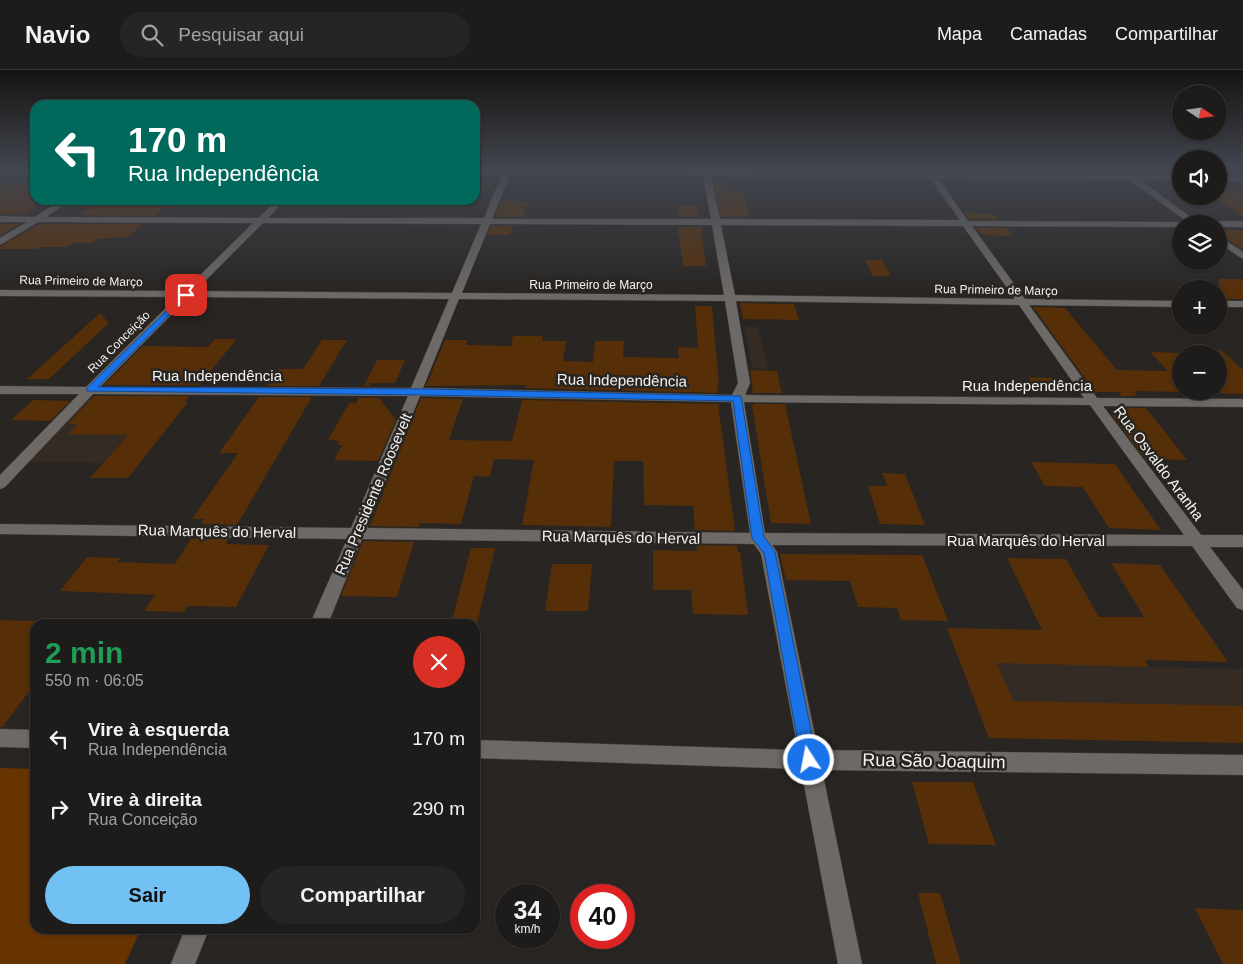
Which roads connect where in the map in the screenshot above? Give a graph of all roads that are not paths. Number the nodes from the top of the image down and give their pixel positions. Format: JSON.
{"nodes":[{"id":1,"x":49,"y":212,"type":"edge"},
{"id":2,"x":269,"y":212,"type":"edge"},
{"id":3,"x":492,"y":212,"type":"edge"},
{"id":4,"x":714,"y":212,"type":"edge"},
{"id":5,"x":957,"y":212,"type":"edge"},
{"id":6,"x":0,"y":219,"type":"edge"},
{"id":7,"x":36,"y":220,"type":"junction"},
{"id":8,"x":260,"y":221,"type":"junction"},
{"id":9,"x":487,"y":223,"type":"junction"},
{"id":10,"x":716,"y":224,"type":"junction"},
{"id":11,"x":1172,"y":224,"type":"edge"},
{"id":12,"x":1227,"y":224,"type":"edge"},
{"id":13,"x":1243,"y":224,"type":"edge"},
{"id":14,"x":966,"y":225,"type":"junction"},
{"id":15,"x":0,"y":242,"type":"edge"},
{"id":16,"x":1227,"y":245,"type":"edge"},
{"id":17,"x":1243,"y":256,"type":"edge"},
{"id":18,"x":0,"y":293,"type":"edge"},
{"id":19,"x":186,"y":295,"type":"junction"},
{"id":20,"x":456,"y":297,"type":"junction"},
{"id":21,"x":730,"y":298,"type":"junction"},
{"id":22,"x":1022,"y":303,"type":"junction"},
{"id":23,"x":1172,"y":304,"type":"edge"},
{"id":24,"x":1227,"y":304,"type":"edge"},
{"id":25,"x":1243,"y":304,"type":"edge"},
{"id":26,"x":0,"y":390,"type":"edge"},
{"id":27,"x":90,"y":390,"type":"junction"},
{"id":28,"x":416,"y":392,"type":"junction"},
{"id":29,"x":737,"y":398,"type":"junction"},
{"id":30,"x":1094,"y":402,"type":"junction"},
{"id":31,"x":1243,"y":404,"type":"edge"},
{"id":32,"x":0,"y":484,"type":"edge"},
{"id":33,"x":0,"y":529,"type":"edge"},
{"id":34,"x":355,"y":533,"type":"junction"},
{"id":35,"x":758,"y":538,"type":"junction"},
{"id":36,"x":1196,"y":540,"type":"junction"},
{"id":37,"x":1243,"y":541,"type":"edge"},
{"id":38,"x":1243,"y":603,"type":"edge"},
{"id":39,"x":321,"y":619,"type":"edge"},
{"id":40,"x":0,"y":738,"type":"edge"},
{"id":41,"x":30,"y":739,"type":"edge"},
{"id":42,"x":480,"y":749,"type":"edge"},
{"id":43,"x":809,"y":760,"type":"junction"},
{"id":44,"x":1243,"y":765,"type":"edge"},
{"id":45,"x":195,"y":934,"type":"edge"},
{"id":46,"x":183,"y":964,"type":"edge"},
{"id":47,"x":850,"y":964,"type":"edge"}],
"edges":[{"from":1,"to":7,"type":"street"},
{"from":2,"to":8,"type":"street","name":"Rua Conceição"},
{"from":3,"to":9,"type":"street","name":"Rua Presidente Roosevelt"},
{"from":4,"to":10,"type":"street"},
{"from":5,"to":14,"type":"street","name":"Rua Osvaldo Aranha"},
{"from":6,"to":7,"type":"street"},
{"from":7,"to":8,"type":"street"},
{"from":7,"to":15,"type":"street"},
{"from":8,"to":9,"type":"street"},
{"from":8,"to":19,"type":"street","name":"Rua Conceição"},
{"from":9,"to":10,"type":"street"},
{"from":9,"to":20,"type":"street","name":"Rua Presidente Roosevelt"},
{"from":10,"to":14,"type":"street"},
{"from":10,"to":21,"type":"street"},
{"from":11,"to":14,"type":"street"},
{"from":12,"to":13,"type":"street"},
{"from":14,"to":22,"type":"street","name":"Rua Osvaldo Aranha"},
{"from":16,"to":17,"type":"street"},
{"from":18,"to":19,"type":"street","name":"Rua Primeiro de Março"},
{"from":19,"to":20,"type":"street","name":"Rua Primeiro de Março"},
{"from":19,"to":27,"type":"street","name":"Rua Conceição"},
{"from":20,"to":21,"type":"street","name":"Rua Primeiro de Março"},
{"from":20,"to":28,"type":"street","name":"Rua Presidente Roosevelt"},
{"from":21,"to":22,"type":"street","name":"Rua Primeiro de Março"},
{"from":21,"to":29,"type":"street"},
{"from":22,"to":23,"type":"street","name":"Rua Primeiro de Março"},
{"from":22,"to":30,"type":"street","name":"Rua Osvaldo Aranha"},
{"from":24,"to":25,"type":"street"},
{"from":26,"to":27,"type":"street","name":"Rua Independência"},
{"from":27,"to":28,"type":"street","name":"Rua Independência"},
{"from":27,"to":32,"type":"street","name":"Rua Conceição"},
{"from":28,"to":29,"type":"street","name":"Rua Independência"},
{"from":28,"to":34,"type":"street","name":"Rua Presidente Roosevelt"},
{"from":29,"to":30,"type":"street","name":"Rua Independência"},
{"from":29,"to":35,"type":"street"},
{"from":30,"to":31,"type":"street","name":"Rua Independência"},
{"from":30,"to":36,"type":"street","name":"Rua Osvaldo Aranha"},
{"from":33,"to":34,"type":"street","name":"Rua Marquês do Herval"},
{"from":34,"to":35,"type":"street","name":"Rua Marquês do Herval"},
{"from":34,"to":39,"type":"street","name":"Rua Presidente Roosevelt"},
{"from":35,"to":36,"type":"street","name":"Rua Marquês do Herval"},
{"from":35,"to":43,"type":"street"},
{"from":36,"to":37,"type":"street","name":"Rua Marquês do Herval"},
{"from":36,"to":38,"type":"street","name":"Rua Osvaldo Aranha"},
{"from":40,"to":41,"type":"street"},
{"from":42,"to":43,"type":"street","name":"Rua São Joaquim"},
{"from":43,"to":44,"type":"street","name":"Rua São Joaquim"},
{"from":43,"to":47,"type":"street"},
{"from":45,"to":46,"type":"street"}]}
